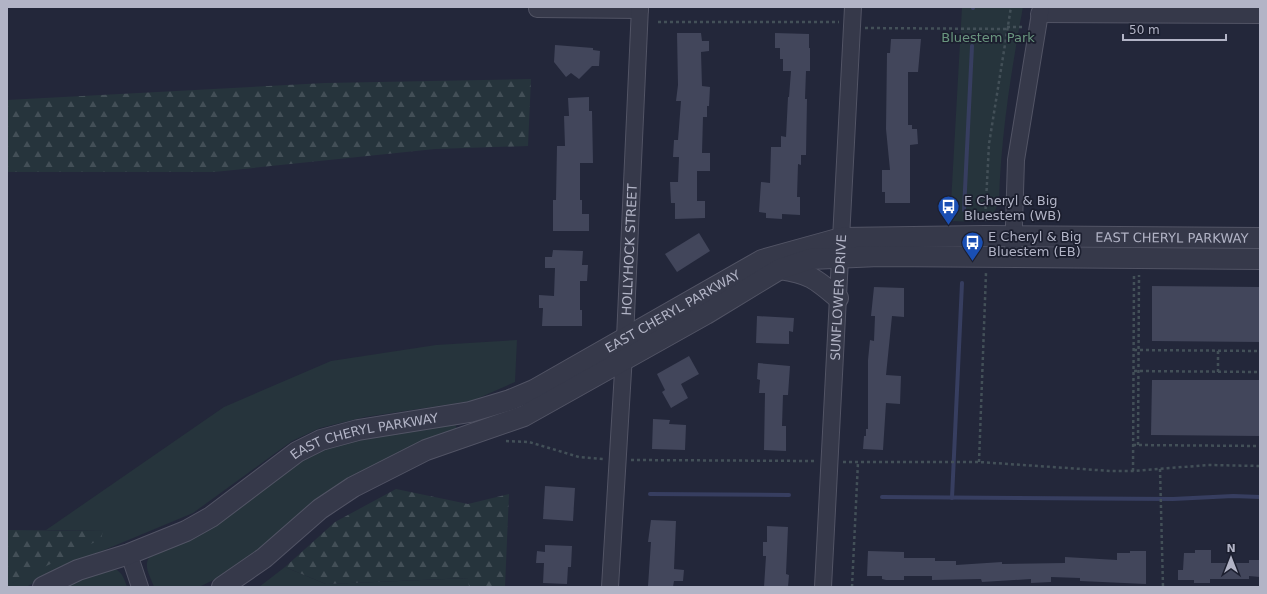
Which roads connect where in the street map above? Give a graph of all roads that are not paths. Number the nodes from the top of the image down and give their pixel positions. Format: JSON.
{"nodes":[{"id":1,"x":853,"y":7,"type":"edge"},
{"id":2,"x":640,"y":8,"type":"edge"},
{"id":3,"x":536,"y":9,"type":"dead end"},
{"id":4,"x":1040,"y":11,"type":"edge"},
{"id":5,"x":1260,"y":15,"type":"edge"},
{"id":6,"x":1013,"y":236,"type":"junction"},
{"id":7,"x":1260,"y":238,"type":"edge"},
{"id":8,"x":841,"y":247,"type":"junction"},
{"id":9,"x":1013,"y":257,"type":"junction"},
{"id":10,"x":1260,"y":259,"type":"edge"},
{"id":11,"x":780,"y":269,"type":"junction"},
{"id":12,"x":838,"y":298,"type":"junction"},
{"id":13,"x":625,"y":338,"type":"junction"},
{"id":14,"x":623,"y":360,"type":"junction"},
{"id":15,"x":129,"y":554,"type":"junction"},
{"id":16,"x":44,"y":587,"type":"edge"},
{"id":17,"x":140,"y":587,"type":"edge"},
{"id":18,"x":222,"y":587,"type":"edge"},
{"id":19,"x":610,"y":587,"type":"edge"},
{"id":20,"x":823,"y":587,"type":"edge"}],
"edges":[{"from":1,"to":8,"type":"street","name":"SUNFLOWER DRIVE"},
{"from":2,"to":3,"type":"street"},
{"from":2,"to":13,"type":"street","name":"HOLLYHOCK STREET"},
{"from":4,"to":5,"type":"street"},
{"from":4,"to":6,"type":"street"},
{"from":6,"to":7,"type":"street","name":"EAST CHERYL PARKWAY"},
{"from":6,"to":8,"type":"street","name":"EAST CHERYL PARKWAY"},
{"from":6,"to":9,"type":"street"},
{"from":8,"to":9,"type":"street","name":"EAST CHERYL PARKWAY"},
{"from":8,"to":11,"type":"street","name":"EAST CHERYL PARKWAY"},
{"from":8,"to":12,"type":"street","name":"SUNFLOWER DRIVE"},
{"from":8,"to":13,"type":"street","name":"EAST CHERYL PARKWAY"},
{"from":9,"to":10,"type":"street","name":"EAST CHERYL PARKWAY"},
{"from":11,"to":12,"type":"street"},
{"from":11,"to":14,"type":"street","name":"EAST CHERYL PARKWAY"},
{"from":12,"to":20,"type":"street","name":"SUNFLOWER DRIVE"},
{"from":13,"to":14,"type":"street","name":"HOLLYHOCK STREET"},
{"from":13,"to":15,"type":"street","name":"EAST CHERYL PARKWAY"},
{"from":14,"to":18,"type":"street","name":"EAST CHERYL PARKWAY"},
{"from":14,"to":19,"type":"street","name":"HOLLYHOCK STREET"},
{"from":15,"to":16,"type":"street","name":"EAST CHERYL PARKWAY"},
{"from":15,"to":17,"type":"street"}]}
